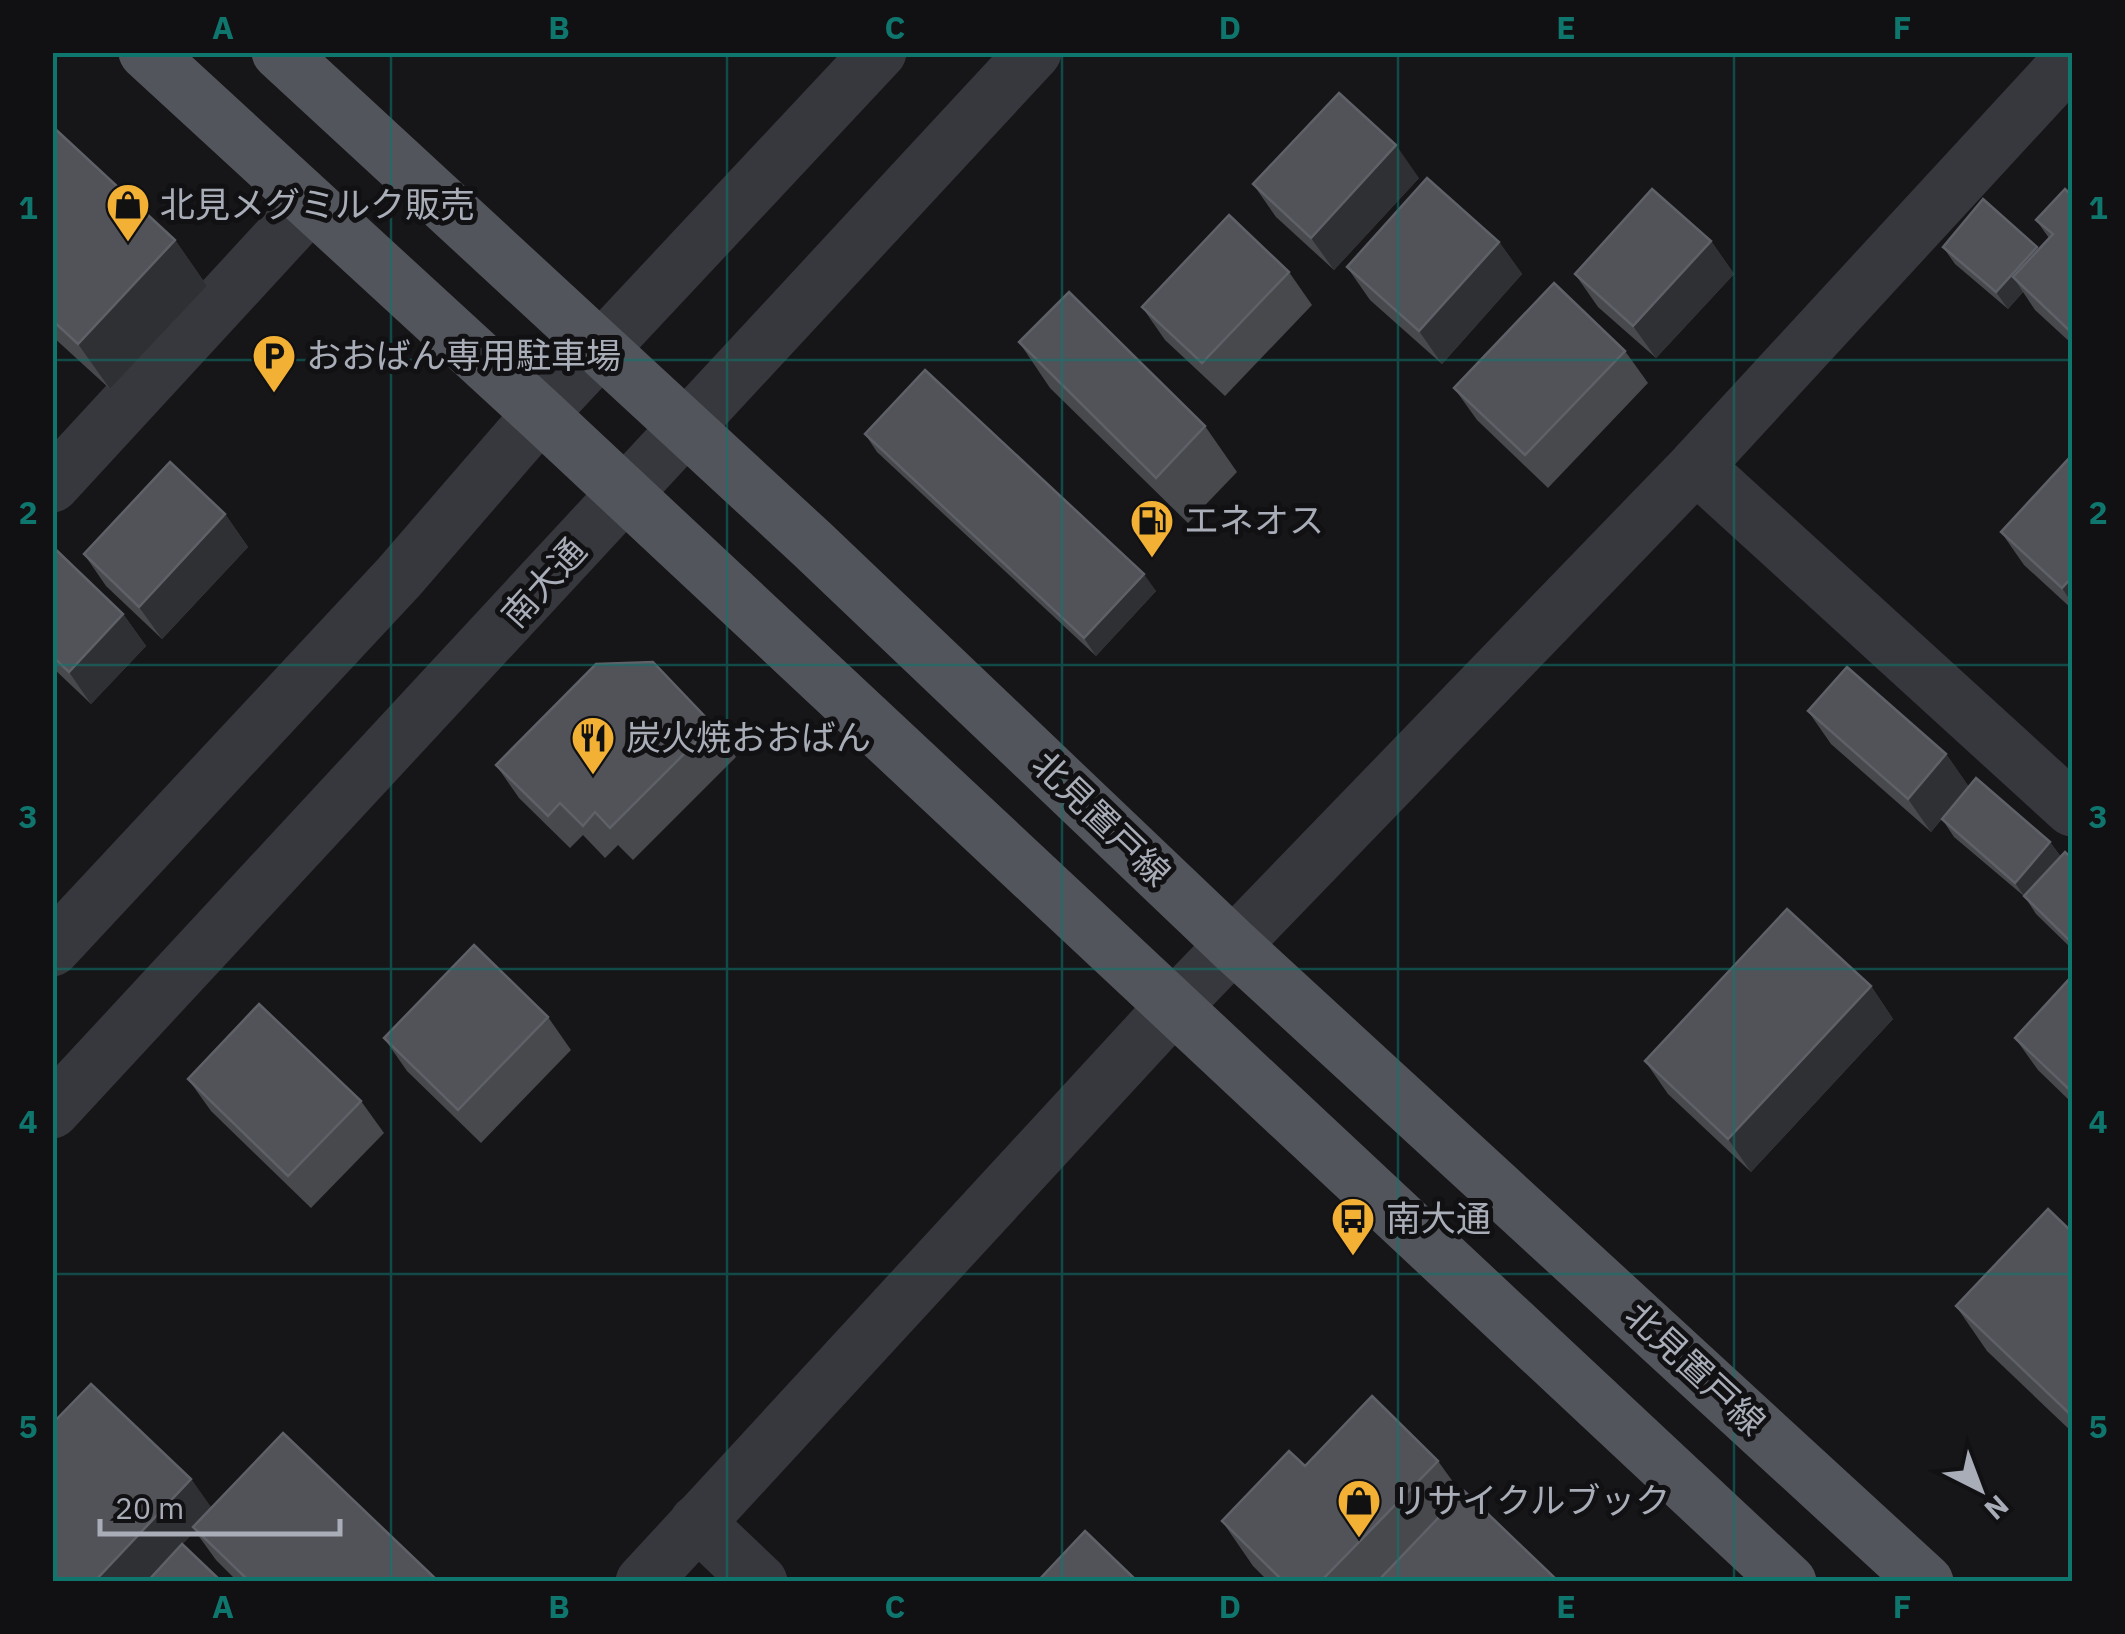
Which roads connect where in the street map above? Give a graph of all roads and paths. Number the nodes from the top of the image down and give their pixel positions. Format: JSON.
{"nodes":[{"id":1,"x":146,"y":52,"type":"edge"},
{"id":2,"x":279,"y":52,"type":"edge"},
{"id":3,"x":879,"y":52,"type":"edge"},
{"id":4,"x":1034,"y":52,"type":"edge"},
{"id":5,"x":2072,"y":58,"type":"edge"},
{"id":6,"x":311,"y":204,"type":"junction"},
{"id":7,"x":599,"y":352,"type":"junction"},
{"id":8,"x":540,"y":414,"type":"junction"},
{"id":9,"x":684,"y":430,"type":"junction"},
{"id":10,"x":1696,"y":466,"type":"junction"},
{"id":11,"x":52,"y":485,"type":"edge"},
{"id":12,"x":625,"y":494,"type":"junction"},
{"id":13,"x":2072,"y":809,"type":"edge"},
{"id":14,"x":1234,"y":946,"type":"junction"},
{"id":15,"x":52,"y":949,"type":"edge"},
{"id":16,"x":1172,"y":1008,"type":"junction"},
{"id":17,"x":52,"y":1111,"type":"edge"},
{"id":18,"x":697,"y":1522,"type":"junction"},
{"id":19,"x":643,"y":1582,"type":"edge"},
{"id":20,"x":760,"y":1582,"type":"edge"},
{"id":21,"x":1789,"y":1582,"type":"edge"},
{"id":22,"x":1926,"y":1582,"type":"edge"}],
"edges":[{"from":1,"to":6,"type":"main road"},
{"from":2,"to":7,"type":"main road","name":"北見置戸線"},
{"from":3,"to":7,"type":"street"},
{"from":4,"to":9,"type":"street","name":"南大通"},
{"from":5,"to":10,"type":"street"},
{"from":6,"to":8,"type":"main road"},
{"from":6,"to":11,"type":"street"},
{"from":7,"to":8,"type":"street"},
{"from":7,"to":9,"type":"main road","name":"北見置戸線"},
{"from":8,"to":12,"type":"main road"},
{"from":8,"to":15,"type":"street"},
{"from":9,"to":12,"type":"street","name":"南大通"},
{"from":9,"to":14,"type":"main road","name":"北見置戸線"},
{"from":10,"to":13,"type":"street"},
{"from":10,"to":14,"type":"street"},
{"from":12,"to":16,"type":"main road"},
{"from":12,"to":17,"type":"street","name":"南大通"},
{"from":14,"to":16,"type":"street"},
{"from":14,"to":22,"type":"main road","name":"北見置戸線"},
{"from":16,"to":18,"type":"street"},
{"from":16,"to":21,"type":"main road"},
{"from":18,"to":19,"type":"street"},
{"from":18,"to":20,"type":"street"}]}
